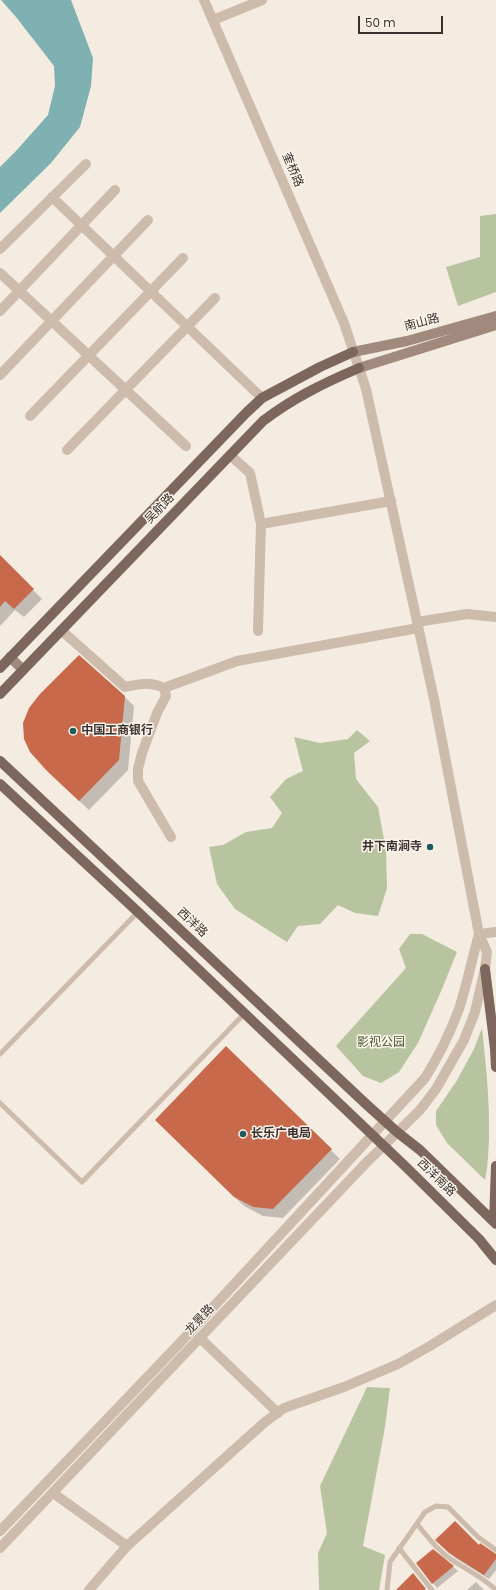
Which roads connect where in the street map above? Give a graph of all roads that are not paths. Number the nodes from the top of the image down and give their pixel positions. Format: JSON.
{"nodes":[{"id":1,"x":204,"y":0,"type":"edge"},
{"id":2,"x":262,"y":0,"type":"edge"},
{"id":3,"x":213,"y":20,"type":"junction"},
{"id":4,"x":86,"y":164,"type":"dead end"},
{"id":5,"x":115,"y":190,"type":"dead end"},
{"id":6,"x":52,"y":197,"type":"junction"},
{"id":7,"x":148,"y":220,"type":"dead end"},
{"id":8,"x":82,"y":226,"type":"junction"},
{"id":9,"x":0,"y":249,"type":"edge"},
{"id":10,"x":113,"y":256,"type":"junction"},
{"id":11,"x":183,"y":258,"type":"dead end"},
{"id":12,"x":0,"y":273,"type":"edge"},
{"id":13,"x":19,"y":291,"type":"junction"},
{"id":14,"x":150,"y":291,"type":"junction"},
{"id":15,"x":215,"y":298,"type":"dead end"},
{"id":16,"x":0,"y":311,"type":"edge"},
{"id":17,"x":496,"y":316,"type":"edge"},
{"id":18,"x":51,"y":321,"type":"junction"},
{"id":19,"x":496,"y":325,"type":"edge"},
{"id":20,"x":187,"y":326,"type":"junction"},
{"id":21,"x":353,"y":352,"type":"junction"},
{"id":22,"x":88,"y":356,"type":"junction"},
{"id":23,"x":359,"y":368,"type":"junction"},
{"id":24,"x":0,"y":375,"type":"edge"},
{"id":25,"x":125,"y":390,"type":"junction"},
{"id":26,"x":262,"y":398,"type":"junction"},
{"id":27,"x":30,"y":416,"type":"dead end"},
{"id":28,"x":186,"y":446,"type":"dead end"},
{"id":29,"x":67,"y":450,"type":"dead end"},
{"id":30,"x":230,"y":455,"type":"junction"},
{"id":31,"x":391,"y":501,"type":"junction"},
{"id":32,"x":261,"y":524,"type":"junction"},
{"id":33,"x":496,"y":617,"type":"edge"},
{"id":34,"x":418,"y":625,"type":"junction"},
{"id":35,"x":61,"y":630,"type":"junction"},
{"id":36,"x":258,"y":631,"type":"dead end"},
{"id":37,"x":10,"y":657,"type":"junction"},
{"id":38,"x":0,"y":668,"type":"edge"},
{"id":39,"x":23,"y":670,"type":"junction"},
{"id":40,"x":164,"y":688,"type":"junction"},
{"id":41,"x":0,"y":694,"type":"edge"},
{"id":42,"x":0,"y":760,"type":"edge"},
{"id":43,"x":0,"y":784,"type":"edge"},
{"id":44,"x":25,"y":784,"type":"junction"},
{"id":45,"x":14,"y":796,"type":"junction"},
{"id":46,"x":171,"y":836,"type":"dead end"},
{"id":47,"x":138,"y":912,"type":"junction"},
{"id":48,"x":496,"y":932,"type":"edge"},
{"id":49,"x":480,"y":934,"type":"junction"},
{"id":50,"x":485,"y":969,"type":"junction"},
{"id":51,"x":244,"y":1014,"type":"junction"},
{"id":52,"x":0,"y":1054,"type":"edge"},
{"id":53,"x":496,"y":1067,"type":"edge"},
{"id":54,"x":0,"y":1103,"type":"edge"},
{"id":55,"x":366,"y":1104,"type":"joint"},
{"id":56,"x":386,"y":1122,"type":"junction"},
{"id":57,"x":397,"y":1132,"type":"junction"},
{"id":58,"x":372,"y":1136,"type":"junction"},
{"id":59,"x":383,"y":1146,"type":"junction"},
{"id":60,"x":496,"y":1166,"type":"edge"},
{"id":61,"x":495,"y":1222,"type":"edge"},
{"id":62,"x":496,"y":1260,"type":"edge"},
{"id":63,"x":496,"y":1305,"type":"edge"},
{"id":64,"x":200,"y":1338,"type":"junction"},
{"id":65,"x":278,"y":1413,"type":"junction"},
{"id":66,"x":53,"y":1493,"type":"junction"},
{"id":67,"x":417,"y":1524,"type":"junction"},
{"id":68,"x":0,"y":1531,"type":"edge"},
{"id":69,"x":127,"y":1546,"type":"junction"},
{"id":70,"x":0,"y":1548,"type":"edge"},
{"id":71,"x":399,"y":1548,"type":"junction"},
{"id":72,"x":496,"y":1550,"type":"edge"},
{"id":73,"x":89,"y":1590,"type":"edge"},
{"id":74,"x":387,"y":1590,"type":"edge"},
{"id":75,"x":432,"y":1590,"type":"edge"},
{"id":76,"x":496,"y":1590,"type":"edge"}],
"edges":[{"from":1,"to":3,"type":"street","name":"奎桥路"},
{"from":2,"to":3,"type":"street"},
{"from":3,"to":21,"type":"street","name":"奎桥路"},
{"from":4,"to":6,"type":"street"},
{"from":5,"to":8,"type":"street"},
{"from":6,"to":8,"type":"street"},
{"from":6,"to":9,"type":"street"},
{"from":7,"to":10,"type":"street"},
{"from":8,"to":10,"type":"street"},
{"from":8,"to":13,"type":"street"},
{"from":10,"to":14,"type":"street"},
{"from":10,"to":18,"type":"street"},
{"from":11,"to":14,"type":"street"},
{"from":12,"to":13,"type":"street"},
{"from":13,"to":16,"type":"street"},
{"from":13,"to":18,"type":"street"},
{"from":14,"to":20,"type":"street"},
{"from":14,"to":22,"type":"street"},
{"from":15,"to":20,"type":"street"},
{"from":17,"to":21,"type":"main road","name":"南山路"},
{"from":18,"to":22,"type":"street"},
{"from":18,"to":24,"type":"street"},
{"from":19,"to":23,"type":"main road","name":"南山路"},
{"from":20,"to":25,"type":"street"},
{"from":20,"to":26,"type":"street"},
{"from":21,"to":23,"type":"street","name":"奎桥路"},
{"from":21,"to":26,"type":"main road","name":"吴航路"},
{"from":22,"to":25,"type":"street"},
{"from":22,"to":27,"type":"street"},
{"from":23,"to":30,"type":"main road","name":"吴航路"},
{"from":23,"to":31,"type":"street","name":"奎桥路"},
{"from":25,"to":28,"type":"street"},
{"from":25,"to":29,"type":"street"},
{"from":26,"to":37,"type":"main road","name":"吴航路"},
{"from":30,"to":32,"type":"street"},
{"from":30,"to":35,"type":"main road","name":"吴航路"},
{"from":31,"to":32,"type":"street"},
{"from":31,"to":34,"type":"street","name":"奎桥路"},
{"from":32,"to":36,"type":"street"},
{"from":33,"to":34,"type":"street"},
{"from":34,"to":40,"type":"street"},
{"from":34,"to":49,"type":"street","name":"龙景路"},
{"from":35,"to":39,"type":"main road","name":"吴航路"},
{"from":35,"to":40,"type":"street"},
{"from":37,"to":38,"type":"main road","name":"吴航路"},
{"from":37,"to":39,"type":"main road"},
{"from":39,"to":41,"type":"main road","name":"吴航路"},
{"from":40,"to":46,"type":"street"},
{"from":42,"to":44,"type":"main road","name":"西洋路"},
{"from":43,"to":45,"type":"main road"},
{"from":44,"to":45,"type":"main road"},
{"from":44,"to":55,"type":"main road","name":"西洋路"},
{"from":45,"to":47,"type":"main road"},
{"from":47,"to":51,"type":"main road"},
{"from":47,"to":52,"type":"lane"},
{"from":48,"to":49,"type":"street"},
{"from":49,"to":50,"type":"street","name":"龙景路"},
{"from":49,"to":56,"type":"street","name":"龙景路"},
{"from":50,"to":53,"type":"main road"},
{"from":50,"to":57,"type":"street","name":"龙景路"},
{"from":51,"to":54,"type":"lane"},
{"from":51,"to":58,"type":"main road","name":"西洋南路"},
{"from":55,"to":56,"type":"main road","name":"西洋南路"},
{"from":56,"to":57,"type":"main road","name":"西洋南路"},
{"from":56,"to":58,"type":"street","name":"龙景路"},
{"from":57,"to":59,"type":"street","name":"龙景路"},
{"from":57,"to":61,"type":"main road","name":"西洋南路"},
{"from":58,"to":59,"type":"main road","name":"西洋南路"},
{"from":58,"to":68,"type":"street","name":"龙景路"},
{"from":59,"to":62,"type":"main road","name":"西洋南路"},
{"from":59,"to":64,"type":"street","name":"龙景路"},
{"from":60,"to":61,"type":"main road"},
{"from":63,"to":65,"type":"street"},
{"from":64,"to":65,"type":"street"},
{"from":64,"to":66,"type":"street","name":"龙景路"},
{"from":65,"to":69,"type":"street"},
{"from":66,"to":69,"type":"street"},
{"from":66,"to":70,"type":"street","name":"龙景路"},
{"from":67,"to":71,"type":"lane"},
{"from":67,"to":72,"type":"lane"},
{"from":67,"to":76,"type":"lane"},
{"from":69,"to":73,"type":"street"},
{"from":71,"to":74,"type":"lane"},
{"from":71,"to":75,"type":"lane"}]}
